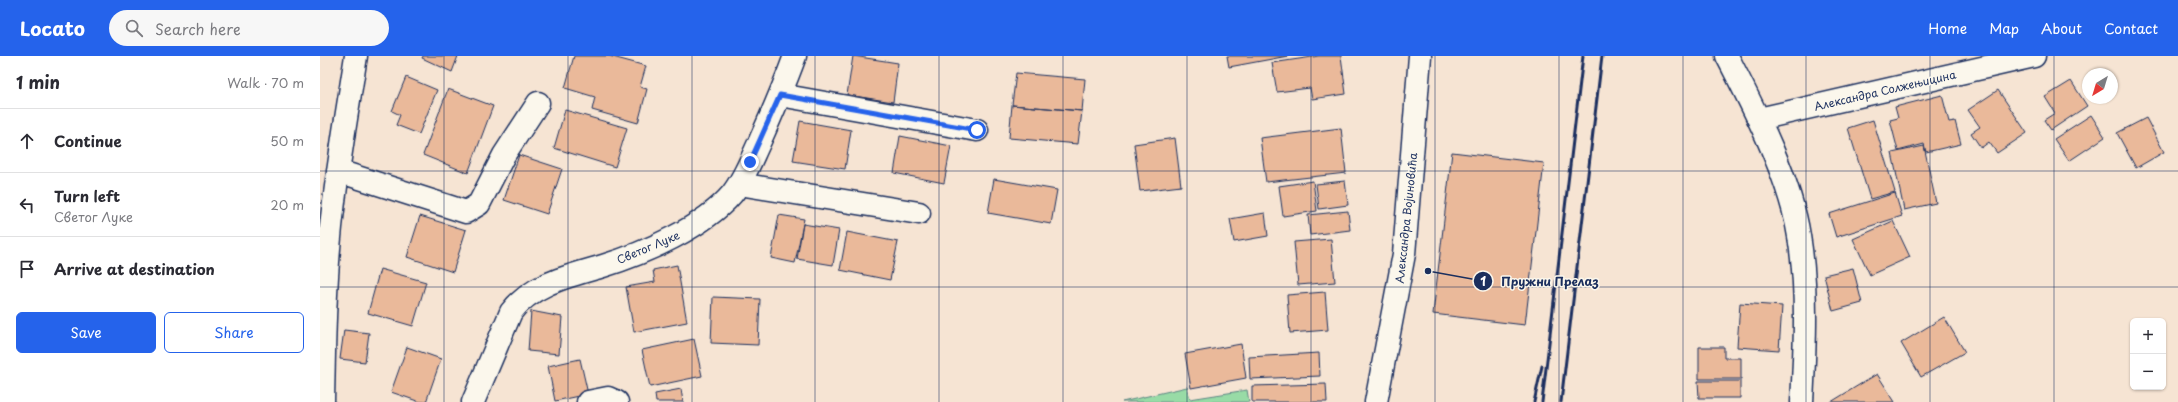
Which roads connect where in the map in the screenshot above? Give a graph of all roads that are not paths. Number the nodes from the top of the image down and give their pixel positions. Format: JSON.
{"nodes":[{"id":1,"x":356,"y":56,"type":"edge"},
{"id":2,"x":795,"y":56,"type":"edge"},
{"id":3,"x":1420,"y":56,"type":"edge"},
{"id":4,"x":1727,"y":56,"type":"edge"},
{"id":5,"x":2034,"y":56,"type":"edge"},
{"id":6,"x":780,"y":95,"type":"junction"},
{"id":7,"x":538,"y":103,"type":"dead end"},
{"id":8,"x":1759,"y":119,"type":"junction"},
{"id":9,"x":977,"y":130,"type":"dead end"},
{"id":10,"x":338,"y":171,"type":"junction"},
{"id":11,"x":739,"y":184,"type":"junction"},
{"id":12,"x":919,"y":213,"type":"dead end"},
{"id":13,"x":323,"y":402,"type":"edge"},
{"id":14,"x":473,"y":402,"type":"edge"},
{"id":15,"x":588,"y":402,"type":"edge"},
{"id":16,"x":617,"y":402,"type":"edge"},
{"id":17,"x":1376,"y":402,"type":"edge"},
{"id":18,"x":1802,"y":402,"type":"edge"}],
"edges":[{"from":1,"to":10,"type":"street"},
{"from":2,"to":6,"type":"street","name":"Светог Луке"},
{"from":3,"to":17,"type":"street","name":"Александра Војиновића"},
{"from":4,"to":8,"type":"street"},
{"from":5,"to":8,"type":"street","name":"Александра Солжењицина"},
{"from":6,"to":9,"type":"street"},
{"from":6,"to":11,"type":"street","name":"Светог Луке"},
{"from":7,"to":10,"type":"street"},
{"from":8,"to":18,"type":"street"},
{"from":10,"to":13,"type":"street"},
{"from":11,"to":12,"type":"street"},
{"from":11,"to":14,"type":"street","name":"Светог Луке"},
{"from":15,"to":16,"type":"street"}]}
